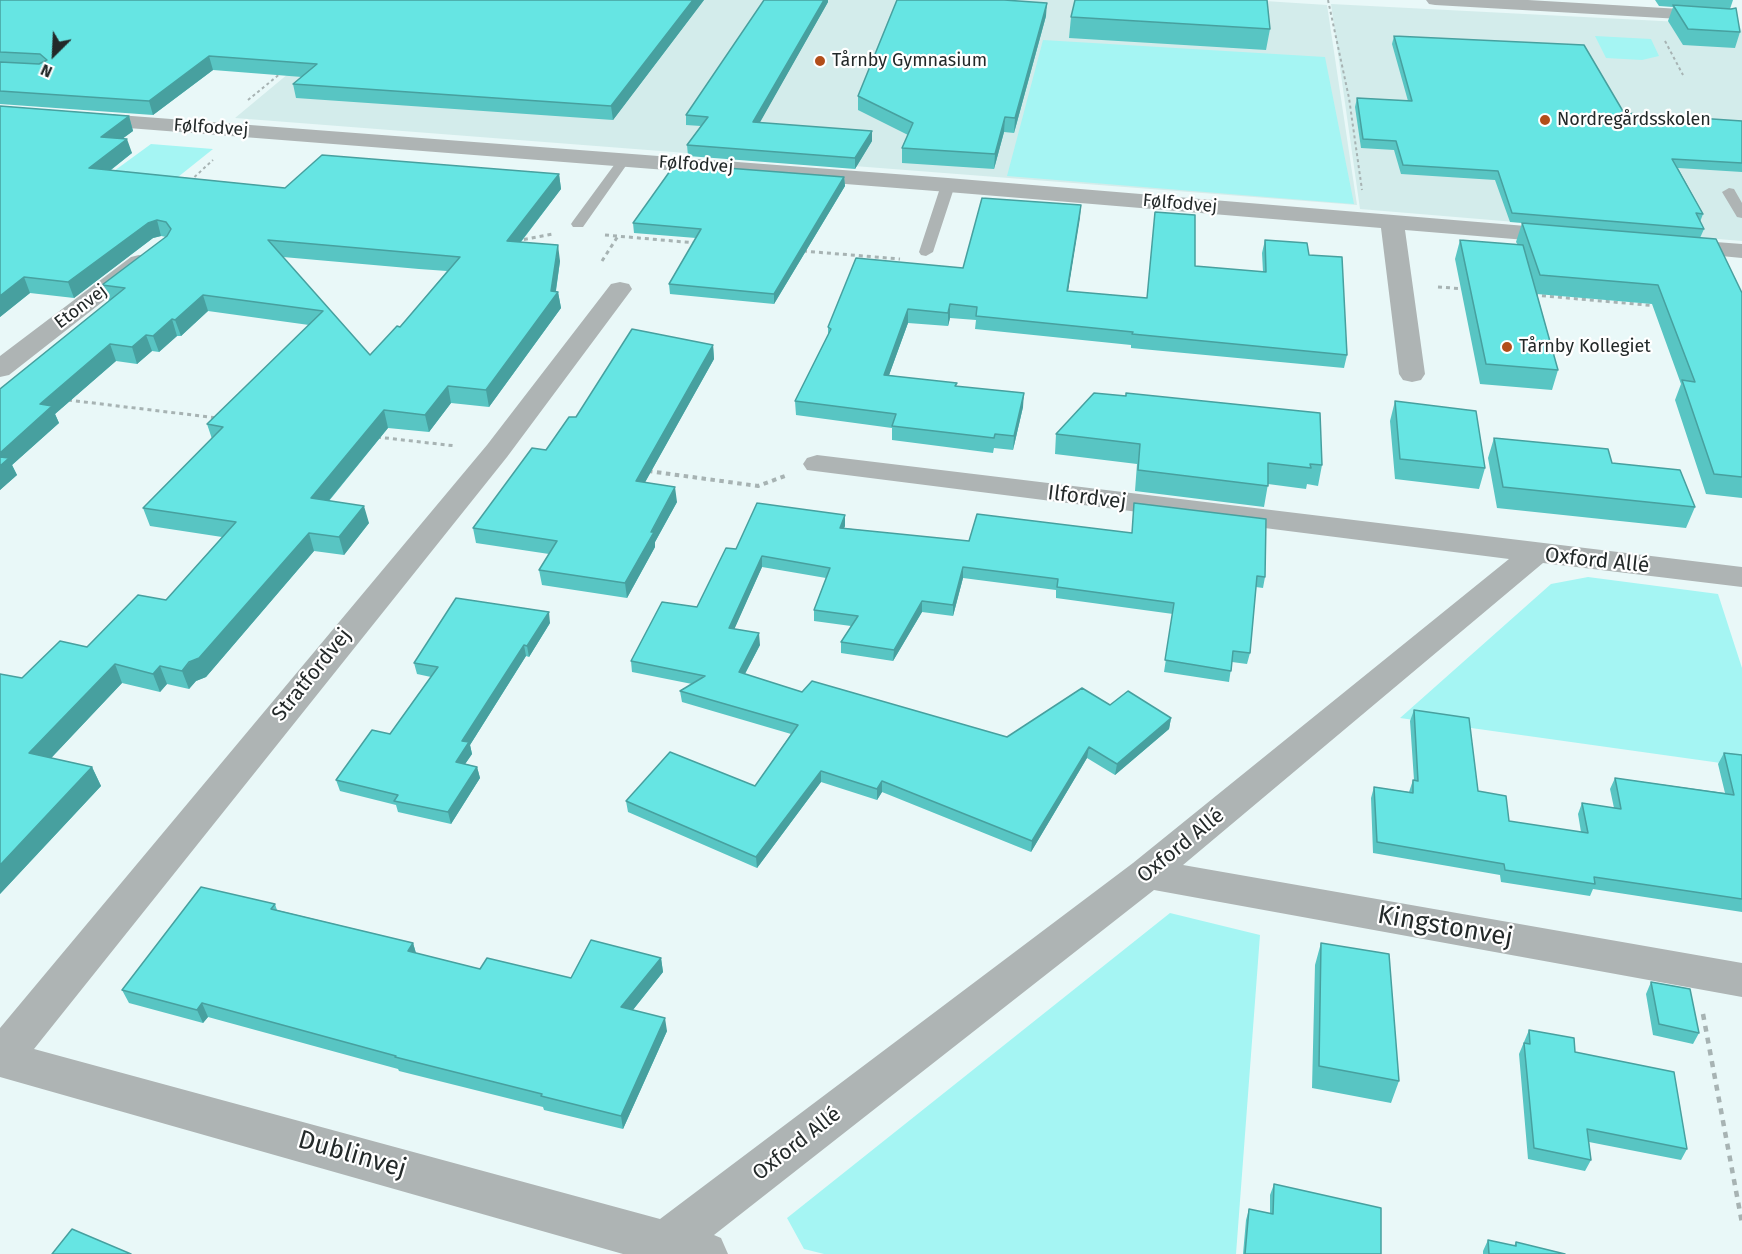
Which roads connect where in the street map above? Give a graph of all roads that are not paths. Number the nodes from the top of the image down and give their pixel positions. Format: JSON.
{"nodes":[{"id":1,"x":1435,"y":0,"type":"edge"},
{"id":2,"x":1564,"y":4,"type":"edge"},
{"id":3,"x":1726,"y":17,"type":"edge"},
{"id":4,"x":0,"y":112,"type":"edge"},
{"id":5,"x":624,"y":160,"type":"junction"},
{"id":6,"x":948,"y":185,"type":"junction"},
{"id":7,"x":1729,"y":192,"type":"dead end"},
{"id":8,"x":1742,"y":214,"type":"edge"},
{"id":9,"x":1392,"y":222,"type":"junction"},
{"id":10,"x":578,"y":224,"type":"dead end"},
{"id":11,"x":1578,"y":238,"type":"edge"},
{"id":12,"x":1660,"y":244,"type":"edge"},
{"id":13,"x":162,"y":245,"type":"edge"},
{"id":14,"x":1742,"y":251,"type":"edge"},
{"id":15,"x":926,"y":252,"type":"dead end"},
{"id":16,"x":620,"y":290,"type":"dead end"},
{"id":17,"x":0,"y":369,"type":"edge"},
{"id":18,"x":1413,"y":374,"type":"dead end"},
{"id":19,"x":817,"y":464,"type":"road end"},
{"id":20,"x":1536,"y":553,"type":"junction"},
{"id":21,"x":1742,"y":577,"type":"edge"},
{"id":22,"x":1147,"y":874,"type":"junction"},
{"id":23,"x":1742,"y":980,"type":"edge"},
{"id":24,"x":0,"y":1058,"type":"edge"},
{"id":25,"x":674,"y":1251,"type":"edge"}],
"edges":[{"from":1,"to":2,"type":"street"},
{"from":2,"to":3,"type":"street"},
{"from":4,"to":5,"type":"street","name":"Følfodvej"},
{"from":5,"to":6,"type":"street","name":"Følfodvej"},
{"from":5,"to":10,"type":"lane"},
{"from":6,"to":9,"type":"street","name":"Følfodvej"},
{"from":6,"to":15,"type":"lane"},
{"from":7,"to":8,"type":"lane"},
{"from":9,"to":11,"type":"street","name":"Følfodvej"},
{"from":9,"to":18,"type":"street"},
{"from":12,"to":14,"type":"street"},
{"from":13,"to":17,"type":"street","name":"Etonvej"},
{"from":16,"to":24,"type":"street","name":"Stratfordvej"},
{"from":19,"to":20,"type":"street","name":"Ilfordvej"},
{"from":20,"to":21,"type":"street","name":"Oxford Allé"},
{"from":20,"to":22,"type":"street","name":"Oxford Allé"},
{"from":22,"to":23,"type":"street","name":"Kingstonvej"},
{"from":22,"to":25,"type":"street","name":"Oxford Allé"},
{"from":24,"to":25,"type":"street","name":"Dublinvej"}]}
